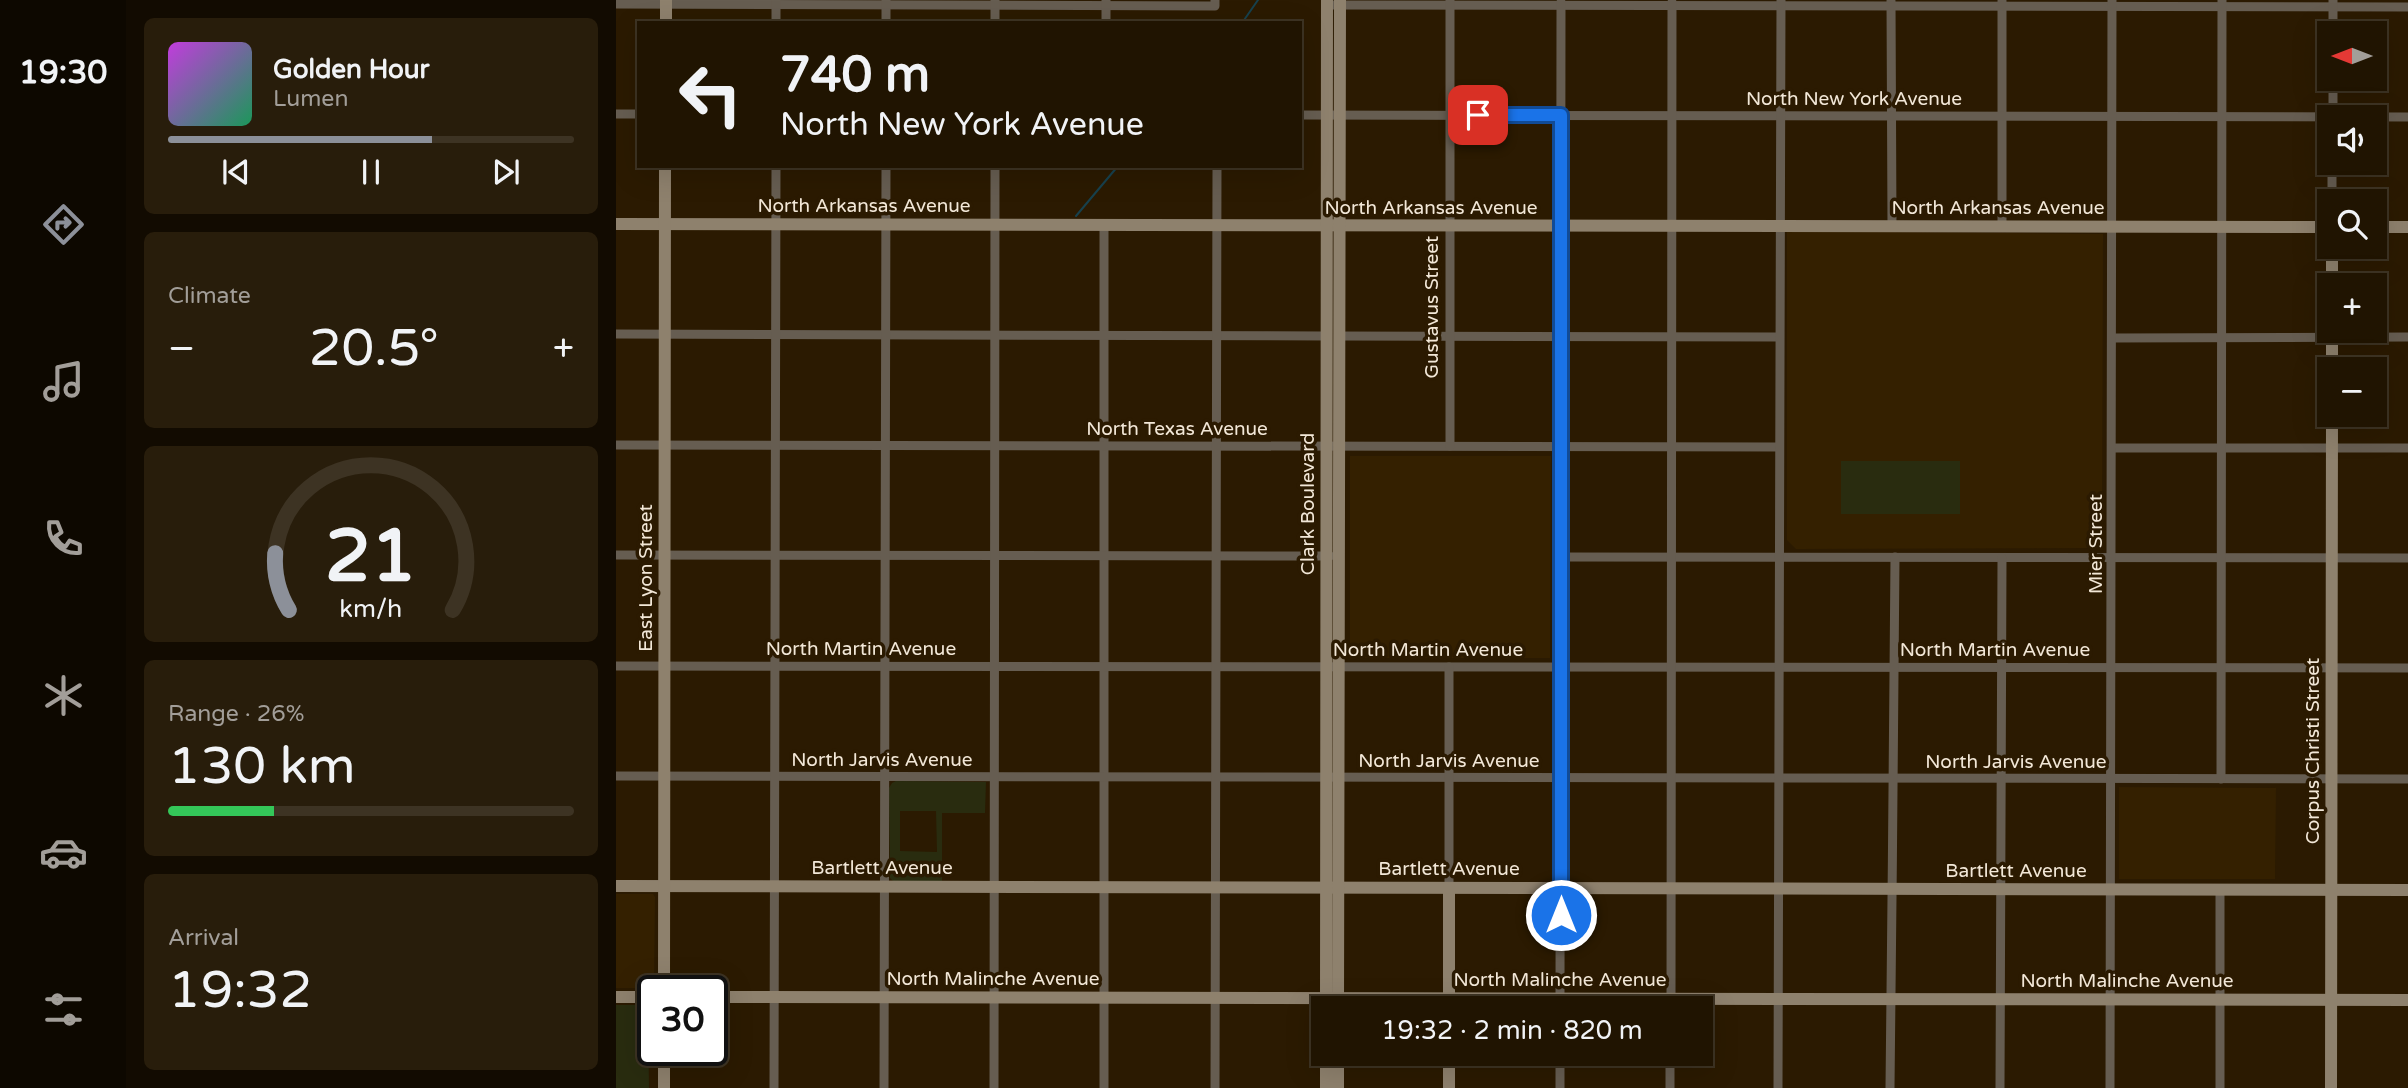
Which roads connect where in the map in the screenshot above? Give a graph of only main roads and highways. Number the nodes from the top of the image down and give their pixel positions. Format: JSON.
{"nodes":[{"id":1,"x":666,"y":2,"type":"edge"},
{"id":2,"x":1333,"y":2,"type":"edge"},
{"id":3,"x":666,"y":21,"type":"edge"},
{"id":4,"x":665,"y":168,"type":"edge"},
{"id":5,"x":616,"y":224,"type":"edge"},
{"id":6,"x":665,"y":224,"type":"junction"},
{"id":7,"x":1333,"y":226,"type":"junction"},
{"id":8,"x":2317,"y":227,"type":"edge"},
{"id":9,"x":2387,"y":227,"type":"edge"},
{"id":10,"x":2408,"y":227,"type":"edge"},
{"id":11,"x":2332,"y":427,"type":"edge"},
{"id":12,"x":616,"y":886,"type":"edge"},
{"id":13,"x":664,"y":887,"type":"junction"},
{"id":14,"x":1332,"y":888,"type":"junction"},
{"id":15,"x":1449,"y":888,"type":"junction"},
{"id":16,"x":2331,"y":890,"type":"junction"},
{"id":17,"x":2408,"y":890,"type":"edge"},
{"id":18,"x":664,"y":975,"type":"edge"},
{"id":19,"x":1332,"y":996,"type":"edge"},
{"id":20,"x":1449,"y":996,"type":"edge"},
{"id":21,"x":616,"y":997,"type":"edge"},
{"id":22,"x":637,"y":997,"type":"edge"},
{"id":23,"x":728,"y":997,"type":"edge"},
{"id":24,"x":2331,"y":1000,"type":"junction"},
{"id":25,"x":2408,"y":1000,"type":"edge"},
{"id":26,"x":1713,"y":1001,"type":"edge"},
{"id":27,"x":1311,"y":1002,"type":"edge"},
{"id":28,"x":664,"y":1066,"type":"edge"},
{"id":29,"x":1326,"y":1066,"type":"edge"},
{"id":30,"x":1338,"y":1066,"type":"edge"},
{"id":31,"x":1449,"y":1066,"type":"edge"},
{"id":32,"x":664,"y":1088,"type":"edge"},
{"id":33,"x":1325,"y":1088,"type":"edge"},
{"id":34,"x":1338,"y":1088,"type":"edge"},
{"id":35,"x":1449,"y":1088,"type":"edge"},
{"id":36,"x":2331,"y":1088,"type":"edge"}],
"edges":[{"from":1,"to":3,"type":"main road"},
{"from":2,"to":7,"type":"main road","name":"Clark Boulevard"},
{"from":4,"to":6,"type":"main road","name":"East Lyon Street"},
{"from":5,"to":6,"type":"main road","name":"North Arkansas Avenue"},
{"from":6,"to":7,"type":"main road","name":"North Arkansas Avenue"},
{"from":6,"to":13,"type":"main road","name":"East Lyon Street"},
{"from":7,"to":8,"type":"main road","name":"North Arkansas Avenue"},
{"from":7,"to":14,"type":"main road","name":"Clark Boulevard"},
{"from":9,"to":10,"type":"main road"},
{"from":11,"to":16,"type":"main road","name":"Corpus Christi Street"},
{"from":12,"to":13,"type":"main road","name":"Bartlett Avenue"},
{"from":13,"to":14,"type":"main road","name":"Bartlett Avenue"},
{"from":13,"to":18,"type":"main road","name":"East Lyon Street"},
{"from":14,"to":15,"type":"main road","name":"Bartlett Avenue"},
{"from":14,"to":19,"type":"main road","name":"Clark Boulevard"},
{"from":15,"to":16,"type":"main road","name":"Bartlett Avenue"},
{"from":15,"to":20,"type":"main road"},
{"from":16,"to":17,"type":"main road","name":"Bartlett Avenue"},
{"from":16,"to":24,"type":"main road","name":"Corpus Christi Street"},
{"from":21,"to":22,"type":"main road"},
{"from":23,"to":27,"type":"main road","name":"North Malinche Avenue"},
{"from":24,"to":25,"type":"main road","name":"North Malinche Avenue"},
{"from":24,"to":26,"type":"main road","name":"North Malinche Avenue"},
{"from":24,"to":36,"type":"main road","name":"Corpus Christi Street"},
{"from":28,"to":32,"type":"main road"},
{"from":29,"to":33,"type":"main road"},
{"from":30,"to":34,"type":"main road"},
{"from":31,"to":35,"type":"main road"}]}
